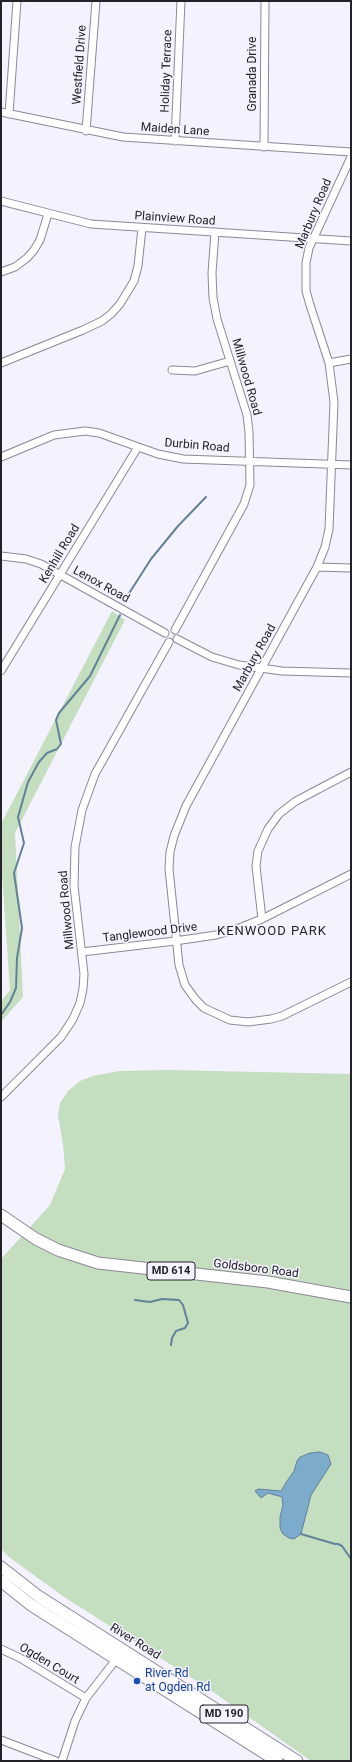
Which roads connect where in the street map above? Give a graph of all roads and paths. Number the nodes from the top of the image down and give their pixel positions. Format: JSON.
{"nodes":[{"id":1,"x":17,"y":1,"type":"edge"},
{"id":2,"x":96,"y":1,"type":"edge"},
{"id":3,"x":181,"y":1,"type":"edge"},
{"id":4,"x":265,"y":1,"type":"edge"},
{"id":5,"x":1,"y":112,"type":"edge"},
{"id":6,"x":9,"y":114,"type":"junction"},
{"id":7,"x":86,"y":131,"type":"junction"},
{"id":8,"x":175,"y":141,"type":"junction"},
{"id":9,"x":264,"y":147,"type":"junction"},
{"id":10,"x":351,"y":152,"type":"edge"},
{"id":11,"x":351,"y":157,"type":"edge"},
{"id":12,"x":1,"y":201,"type":"edge"},
{"id":13,"x":48,"y":214,"type":"junction"},
{"id":14,"x":142,"y":228,"type":"junction"},
{"id":15,"x":216,"y":232,"type":"junction"},
{"id":16,"x":313,"y":239,"type":"junction"},
{"id":17,"x":351,"y":242,"type":"edge"},
{"id":18,"x":1,"y":272,"type":"edge"},
{"id":19,"x":351,"y":359,"type":"edge"},
{"id":20,"x":230,"y":361,"type":"junction"},
{"id":21,"x":1,"y":363,"type":"edge"},
{"id":22,"x":329,"y":363,"type":"junction"},
{"id":23,"x":172,"y":370,"type":"dead end"},
{"id":24,"x":138,"y":448,"type":"junction"},
{"id":25,"x":1,"y":456,"type":"edge"},
{"id":26,"x":250,"y":462,"type":"junction"},
{"id":27,"x":333,"y":464,"type":"junction"},
{"id":28,"x":351,"y":465,"type":"edge"},
{"id":29,"x":1,"y":556,"type":"edge"},
{"id":30,"x":317,"y":567,"type":"junction"},
{"id":31,"x":351,"y":568,"type":"edge"},
{"id":32,"x":60,"y":574,"type":"junction"},
{"id":33,"x":175,"y":630,"type":"junction"},
{"id":34,"x":165,"y":633,"type":"junction"},
{"id":35,"x":177,"y":639,"type":"junction"},
{"id":36,"x":169,"y":642,"type":"junction"},
{"id":37,"x":262,"y":669,"type":"junction"},
{"id":38,"x":1,"y":671,"type":"edge"},
{"id":39,"x":351,"y":673,"type":"edge"},
{"id":40,"x":351,"y":772,"type":"edge"},
{"id":41,"x":351,"y":874,"type":"edge"},
{"id":42,"x":262,"y":919,"type":"junction"},
{"id":43,"x":175,"y":941,"type":"junction"},
{"id":44,"x":82,"y":952,"type":"junction"},
{"id":45,"x":351,"y":982,"type":"edge"},
{"id":46,"x":1,"y":1097,"type":"edge"},
{"id":47,"x":1,"y":1215,"type":"edge"},
{"id":48,"x":351,"y":1297,"type":"edge"},
{"id":49,"x":1,"y":1567,"type":"edge"},
{"id":50,"x":1,"y":1581,"type":"edge"},
{"id":51,"x":1,"y":1649,"type":"edge"},
{"id":52,"x":123,"y":1650,"type":"junction"},
{"id":53,"x":116,"y":1659,"type":"junction"},
{"id":54,"x":86,"y":1698,"type":"junction"},
{"id":55,"x":1,"y":1740,"type":"edge"},
{"id":56,"x":56,"y":1761,"type":"edge"},
{"id":57,"x":62,"y":1761,"type":"edge"},
{"id":58,"x":277,"y":1761,"type":"edge"},
{"id":59,"x":297,"y":1761,"type":"edge"}],
"edges":[{"from":1,"to":6,"type":"street"},
{"from":2,"to":7,"type":"street","name":"Westfield Drive"},
{"from":3,"to":8,"type":"street","name":"Holiday Terrace"},
{"from":4,"to":9,"type":"street","name":"Granada Drive"},
{"from":5,"to":6,"type":"street","name":"Maiden Lane"},
{"from":6,"to":7,"type":"street","name":"Maiden Lane"},
{"from":7,"to":8,"type":"street","name":"Maiden Lane"},
{"from":8,"to":9,"type":"street","name":"Maiden Lane"},
{"from":9,"to":10,"type":"street","name":"Maiden Lane"},
{"from":11,"to":16,"type":"street","name":"Marbury Road"},
{"from":12,"to":13,"type":"street","name":"Plainview Road"},
{"from":13,"to":14,"type":"street","name":"Plainview Road"},
{"from":13,"to":18,"type":"street"},
{"from":14,"to":15,"type":"street","name":"Plainview Road"},
{"from":14,"to":21,"type":"street"},
{"from":15,"to":16,"type":"street","name":"Plainview Road"},
{"from":15,"to":20,"type":"street","name":"Millwood Road"},
{"from":16,"to":17,"type":"street","name":"Plainview Road"},
{"from":16,"to":22,"type":"street","name":"Marbury Road"},
{"from":19,"to":22,"type":"street"},
{"from":20,"to":23,"type":"street"},
{"from":20,"to":26,"type":"street","name":"Millwood Road"},
{"from":22,"to":27,"type":"street","name":"Marbury Road"},
{"from":24,"to":25,"type":"street","name":"Durbin Road"},
{"from":24,"to":26,"type":"street","name":"Durbin Road"},
{"from":24,"to":32,"type":"street","name":"Kenhill Road"},
{"from":26,"to":27,"type":"street","name":"Durbin Road"},
{"from":26,"to":33,"type":"street","name":"Millwood Road"},
{"from":27,"to":28,"type":"street","name":"Durbin Road"},
{"from":27,"to":30,"type":"street","name":"Marbury Road"},
{"from":29,"to":32,"type":"street","name":"Lenox Road"},
{"from":30,"to":31,"type":"street"},
{"from":30,"to":37,"type":"street","name":"Marbury Road"},
{"from":32,"to":34,"type":"street","name":"Lenox Road"},
{"from":32,"to":38,"type":"street","name":"Kenhill Road"},
{"from":33,"to":34,"type":"street"},
{"from":33,"to":35,"type":"street"},
{"from":34,"to":36,"type":"street"},
{"from":35,"to":36,"type":"street"},
{"from":35,"to":37,"type":"street"},
{"from":36,"to":44,"type":"street","name":"Millwood Road"},
{"from":37,"to":39,"type":"street"},
{"from":37,"to":43,"type":"street","name":"Marbury Road"},
{"from":40,"to":42,"type":"street"},
{"from":41,"to":42,"type":"street","name":"Tanglewood Drive"},
{"from":42,"to":43,"type":"street","name":"Tanglewood Drive"},
{"from":43,"to":44,"type":"street","name":"Tanglewood Drive"},
{"from":43,"to":45,"type":"street","name":"Marbury Road"},
{"from":44,"to":46,"type":"street","name":"Millwood Road"},
{"from":47,"to":48,"type":"main road","name":"Goldsboro Road","number":"MD 614"},
{"from":49,"to":52,"type":"main road","name":"River Road","number":"MD 190"},
{"from":50,"to":53,"type":"main road","name":"River Road","number":"MD 190"},
{"from":51,"to":54,"type":"street","name":"Ogden Court"},
{"from":52,"to":53,"type":"street"},
{"from":52,"to":59,"type":"main road","name":"River Road","number":"MD 190"},
{"from":53,"to":54,"type":"street"},
{"from":53,"to":58,"type":"main road","name":"River Road","number":"MD 190"},
{"from":54,"to":57,"type":"street"},
{"from":55,"to":56,"type":"street"}]}
